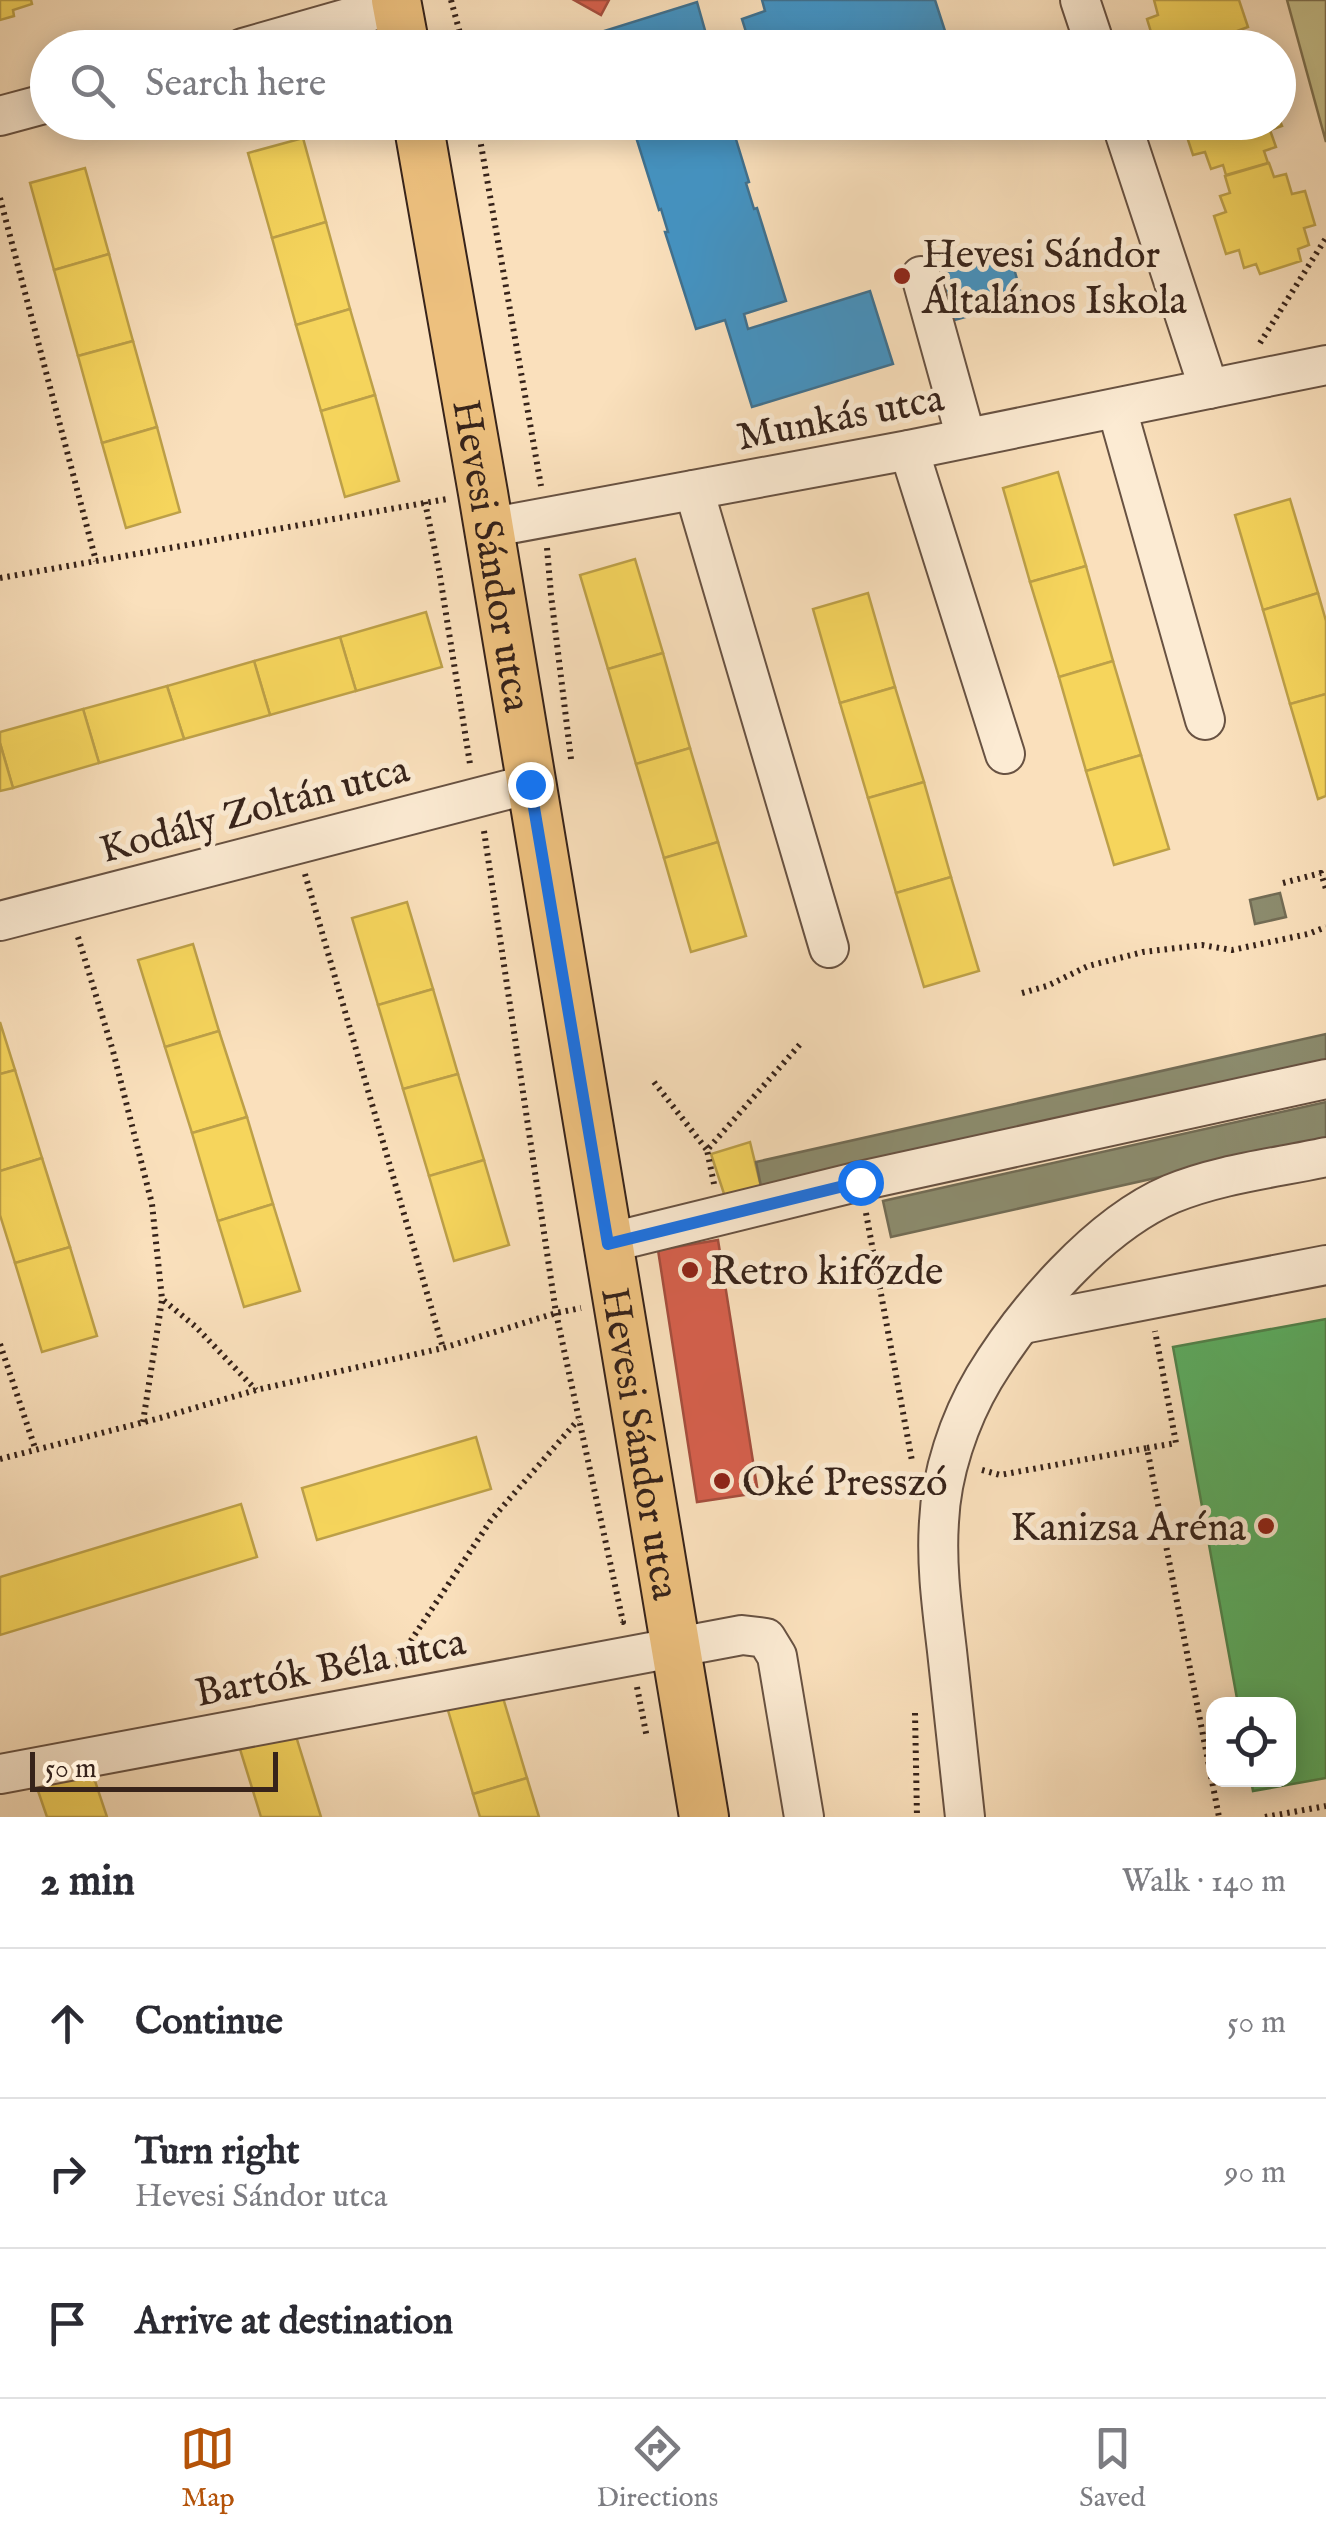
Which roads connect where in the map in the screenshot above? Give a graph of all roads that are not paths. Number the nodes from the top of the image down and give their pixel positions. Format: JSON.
{"nodes":[{"id":1,"x":1080,"y":0,"type":"edge"},
{"id":2,"x":399,"y":17,"type":"edge"},
{"id":3,"x":334,"y":30,"type":"edge"},
{"id":4,"x":1090,"y":30,"type":"edge"},
{"id":5,"x":30,"y":108,"type":"edge"},
{"id":6,"x":0,"y":116,"type":"edge"},
{"id":7,"x":421,"y":140,"type":"edge"},
{"id":8,"x":1127,"y":140,"type":"edge"},
{"id":9,"x":921,"y":276,"type":"dead end"},
{"id":10,"x":1323,"y":374,"type":"edge"},
{"id":11,"x":1208,"y":389,"type":"junction"},
{"id":12,"x":1116,"y":409,"type":"junction"},
{"id":13,"x":966,"y":438,"type":"junction"},
{"id":14,"x":909,"y":450,"type":"junction"},
{"id":15,"x":694,"y":490,"type":"junction"},
{"id":16,"x":485,"y":511,"type":"junction"},
{"id":17,"x":1205,"y":720,"type":"dead end"},
{"id":18,"x":1005,"y":754,"type":"dead end"},
{"id":19,"x":551,"y":776,"type":"junction"},
{"id":20,"x":0,"y":921,"type":"edge"},
{"id":21,"x":829,"y":948,"type":"dead end"},
{"id":22,"x":1326,"y":1079,"type":"edge"},
{"id":23,"x":1326,"y":1157,"type":"edge"},
{"id":24,"x":608,"y":1244,"type":"junction"},
{"id":25,"x":1326,"y":1265,"type":"edge"},
{"id":26,"x":1023,"y":1324,"type":"junction"},
{"id":27,"x":676,"y":1647,"type":"junction"},
{"id":28,"x":0,"y":1774,"type":"edge"},
{"id":29,"x":704,"y":1817,"type":"edge"},
{"id":30,"x":804,"y":1817,"type":"edge"},
{"id":31,"x":965,"y":1817,"type":"edge"}],
"edges":[{"from":1,"to":4,"type":"street"},
{"from":2,"to":3,"type":"street"},
{"from":5,"to":6,"type":"street"},
{"from":7,"to":16,"type":"main road","name":"Hevesi Sándor utca"},
{"from":8,"to":11,"type":"street"},
{"from":9,"to":13,"type":"street"},
{"from":10,"to":11,"type":"street","name":"Munkás utca"},
{"from":11,"to":12,"type":"street","name":"Munkás utca"},
{"from":12,"to":13,"type":"street","name":"Munkás utca"},
{"from":12,"to":17,"type":"street"},
{"from":13,"to":14,"type":"street","name":"Munkás utca"},
{"from":14,"to":15,"type":"street","name":"Munkás utca"},
{"from":14,"to":18,"type":"street"},
{"from":15,"to":16,"type":"street","name":"Munkás utca"},
{"from":15,"to":21,"type":"street"},
{"from":16,"to":19,"type":"main road","name":"Hevesi Sándor utca"},
{"from":19,"to":20,"type":"street","name":"Kodály Zoltán utca"},
{"from":19,"to":24,"type":"main road","name":"Hevesi Sándor utca"},
{"from":22,"to":24,"type":"street"},
{"from":23,"to":26,"type":"street"},
{"from":24,"to":27,"type":"main road","name":"Hevesi Sándor utca"},
{"from":25,"to":26,"type":"street"},
{"from":26,"to":31,"type":"street"},
{"from":27,"to":28,"type":"street","name":"Bartók Béla utca"},
{"from":27,"to":29,"type":"main road","name":"Hevesi Sándor utca"},
{"from":27,"to":30,"type":"street","name":"Bartók Béla utca"}]}
